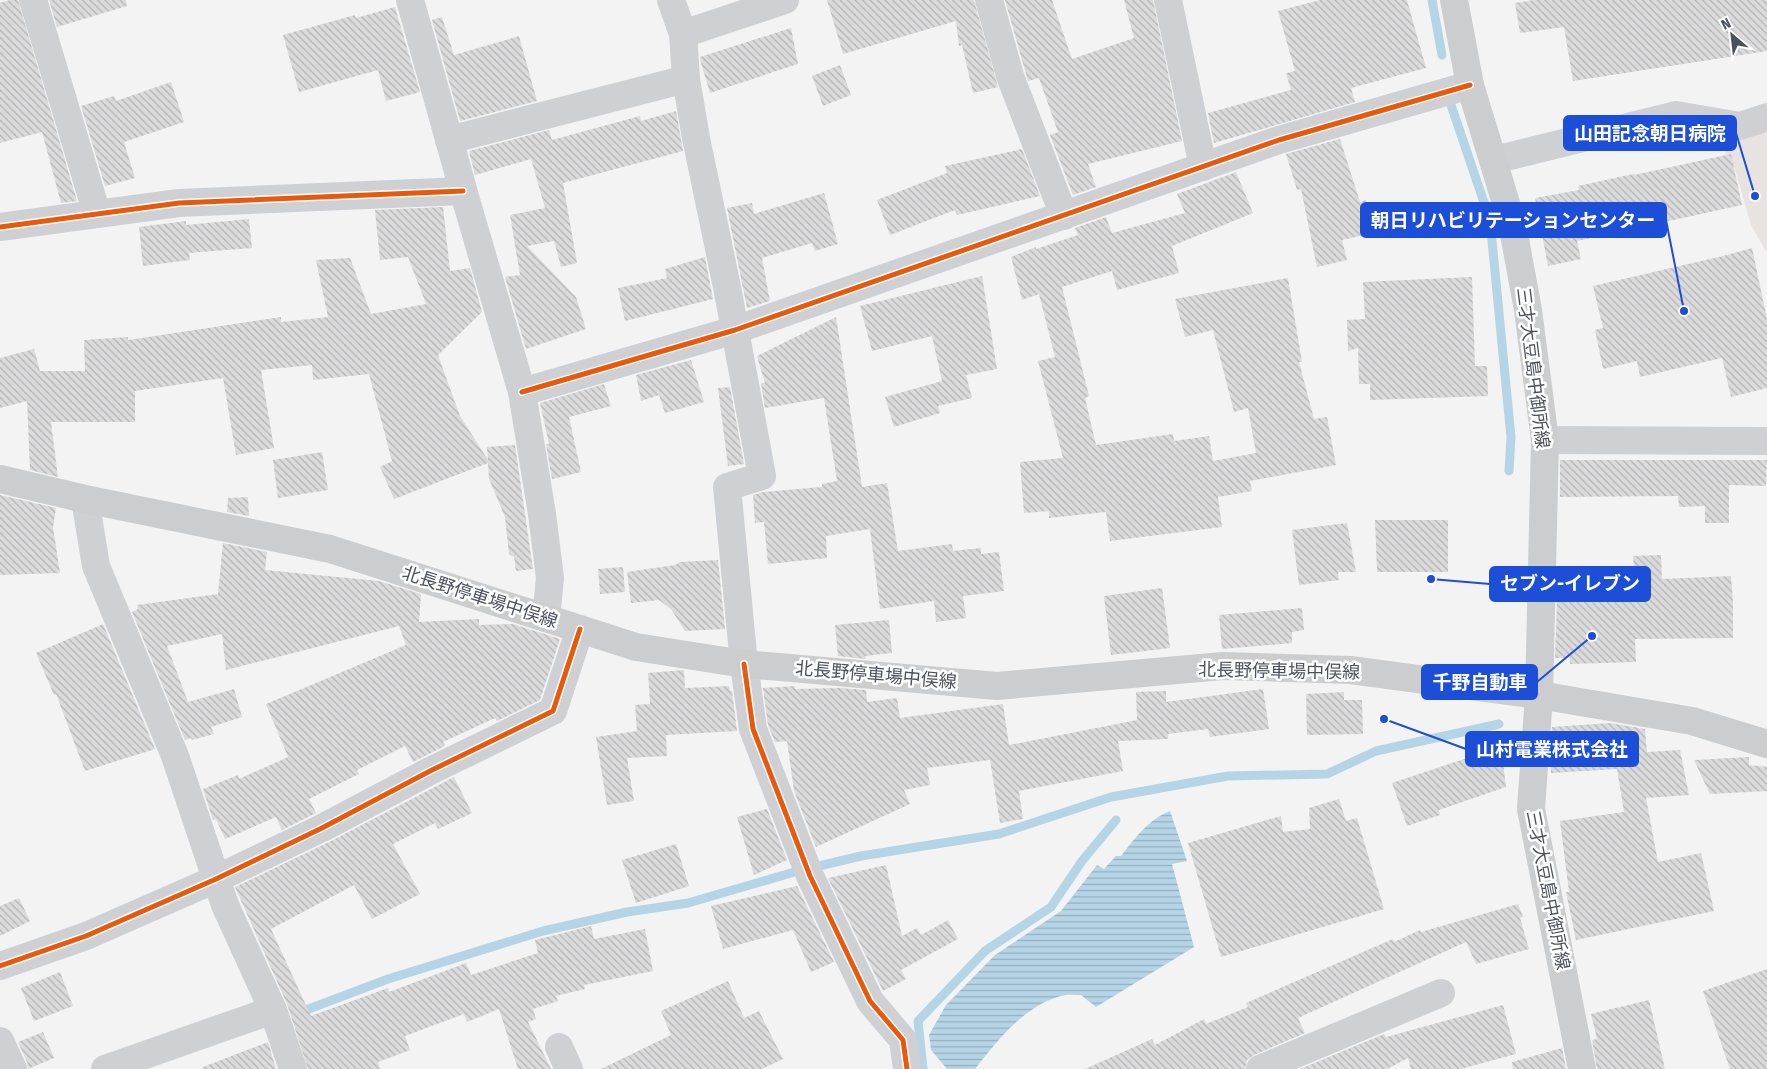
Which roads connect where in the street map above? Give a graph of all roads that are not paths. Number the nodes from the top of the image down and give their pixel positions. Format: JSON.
{"nodes":[{"id":1,"x":33,"y":0,"type":"edge"},
{"id":2,"x":410,"y":0,"type":"edge"},
{"id":3,"x":671,"y":0,"type":"edge"},
{"id":4,"x":785,"y":0,"type":"edge"},
{"id":5,"x":989,"y":0,"type":"edge"},
{"id":6,"x":1168,"y":0,"type":"edge"},
{"id":7,"x":1454,"y":0,"type":"edge"},
{"id":8,"x":682,"y":34,"type":"junction"},
{"id":9,"x":686,"y":79,"type":"junction"},
{"id":10,"x":1470,"y":85,"type":"junction"},
{"id":11,"x":1767,"y":117,"type":"edge"},
{"id":12,"x":449,"y":140,"type":"junction"},
{"id":13,"x":1494,"y":160,"type":"junction"},
{"id":14,"x":1203,"y":167,"type":"junction"},
{"id":15,"x":463,"y":191,"type":"junction"},
{"id":16,"x":97,"y":214,"type":"junction"},
{"id":17,"x":1064,"y":216,"type":"junction"},
{"id":18,"x":0,"y":227,"type":"edge"},
{"id":19,"x":735,"y":330,"type":"junction"},
{"id":20,"x":522,"y":392,"type":"junction"},
{"id":21,"x":1545,"y":440,"type":"junction"},
{"id":22,"x":1767,"y":441,"type":"edge"},
{"id":23,"x":0,"y":479,"type":"edge"},
{"id":24,"x":85,"y":499,"type":"junction"},
{"id":25,"x":546,"y":618,"type":"junction"},
{"id":26,"x":580,"y":629,"type":"junction"},
{"id":27,"x":744,"y":664,"type":"junction"},
{"id":28,"x":1539,"y":695,"type":"junction"},
{"id":29,"x":1767,"y":744,"type":"edge"},
{"id":30,"x":216,"y":879,"type":"junction"},
{"id":31,"x":0,"y":966,"type":"edge"},
{"id":32,"x":1440,"y":993,"type":"dead end"},
{"id":33,"x":278,"y":1022,"type":"junction"},
{"id":34,"x":0,"y":1041,"type":"edge"},
{"id":35,"x":13,"y":1069,"type":"edge"},
{"id":36,"x":105,"y":1069,"type":"edge"},
{"id":37,"x":293,"y":1069,"type":"edge"},
{"id":38,"x":907,"y":1069,"type":"edge"},
{"id":39,"x":1260,"y":1069,"type":"edge"},
{"id":40,"x":1582,"y":1069,"type":"edge"}],
"edges":[{"from":1,"to":16,"type":"street"},
{"from":2,"to":12,"type":"street"},
{"from":3,"to":8,"type":"street"},
{"from":4,"to":8,"type":"street"},
{"from":5,"to":17,"type":"street"},
{"from":6,"to":14,"type":"street"},
{"from":7,"to":10,"type":"main road","name":"三才大豆島中御所線"},
{"from":8,"to":9,"type":"street"},
{"from":9,"to":12,"type":"street"},
{"from":9,"to":19,"type":"street"},
{"from":10,"to":13,"type":"main road","name":"三才大豆島中御所線"},
{"from":10,"to":14,"type":"street"},
{"from":11,"to":13,"type":"street"},
{"from":12,"to":15,"type":"street"},
{"from":13,"to":21,"type":"main road","name":"三才大豆島中御所線"},
{"from":14,"to":17,"type":"street"},
{"from":15,"to":16,"type":"street"},
{"from":15,"to":20,"type":"street"},
{"from":16,"to":18,"type":"street"},
{"from":17,"to":19,"type":"street"},
{"from":19,"to":20,"type":"street"},
{"from":19,"to":27,"type":"street"},
{"from":20,"to":25,"type":"street"},
{"from":21,"to":22,"type":"street"},
{"from":21,"to":28,"type":"main road","name":"三才大豆島中御所線"},
{"from":23,"to":24,"type":"main road","name":"北長野停車場中俣線"},
{"from":24,"to":25,"type":"main road","name":"北長野停車場中俣線"},
{"from":24,"to":30,"type":"street"},
{"from":25,"to":26,"type":"main road","name":"北長野停車場中俣線"},
{"from":26,"to":27,"type":"main road","name":"北長野停車場中俣線"},
{"from":26,"to":30,"type":"street"},
{"from":27,"to":28,"type":"main road","name":"北長野停車場中俣線"},
{"from":27,"to":38,"type":"street"},
{"from":28,"to":29,"type":"main road","name":"北長野停車場中俣線"},
{"from":28,"to":40,"type":"main road","name":"三才大豆島中御所線"},
{"from":30,"to":31,"type":"street"},
{"from":30,"to":33,"type":"street"},
{"from":32,"to":39,"type":"street"},
{"from":33,"to":36,"type":"street"},
{"from":33,"to":37,"type":"street"},
{"from":34,"to":35,"type":"street"}]}
